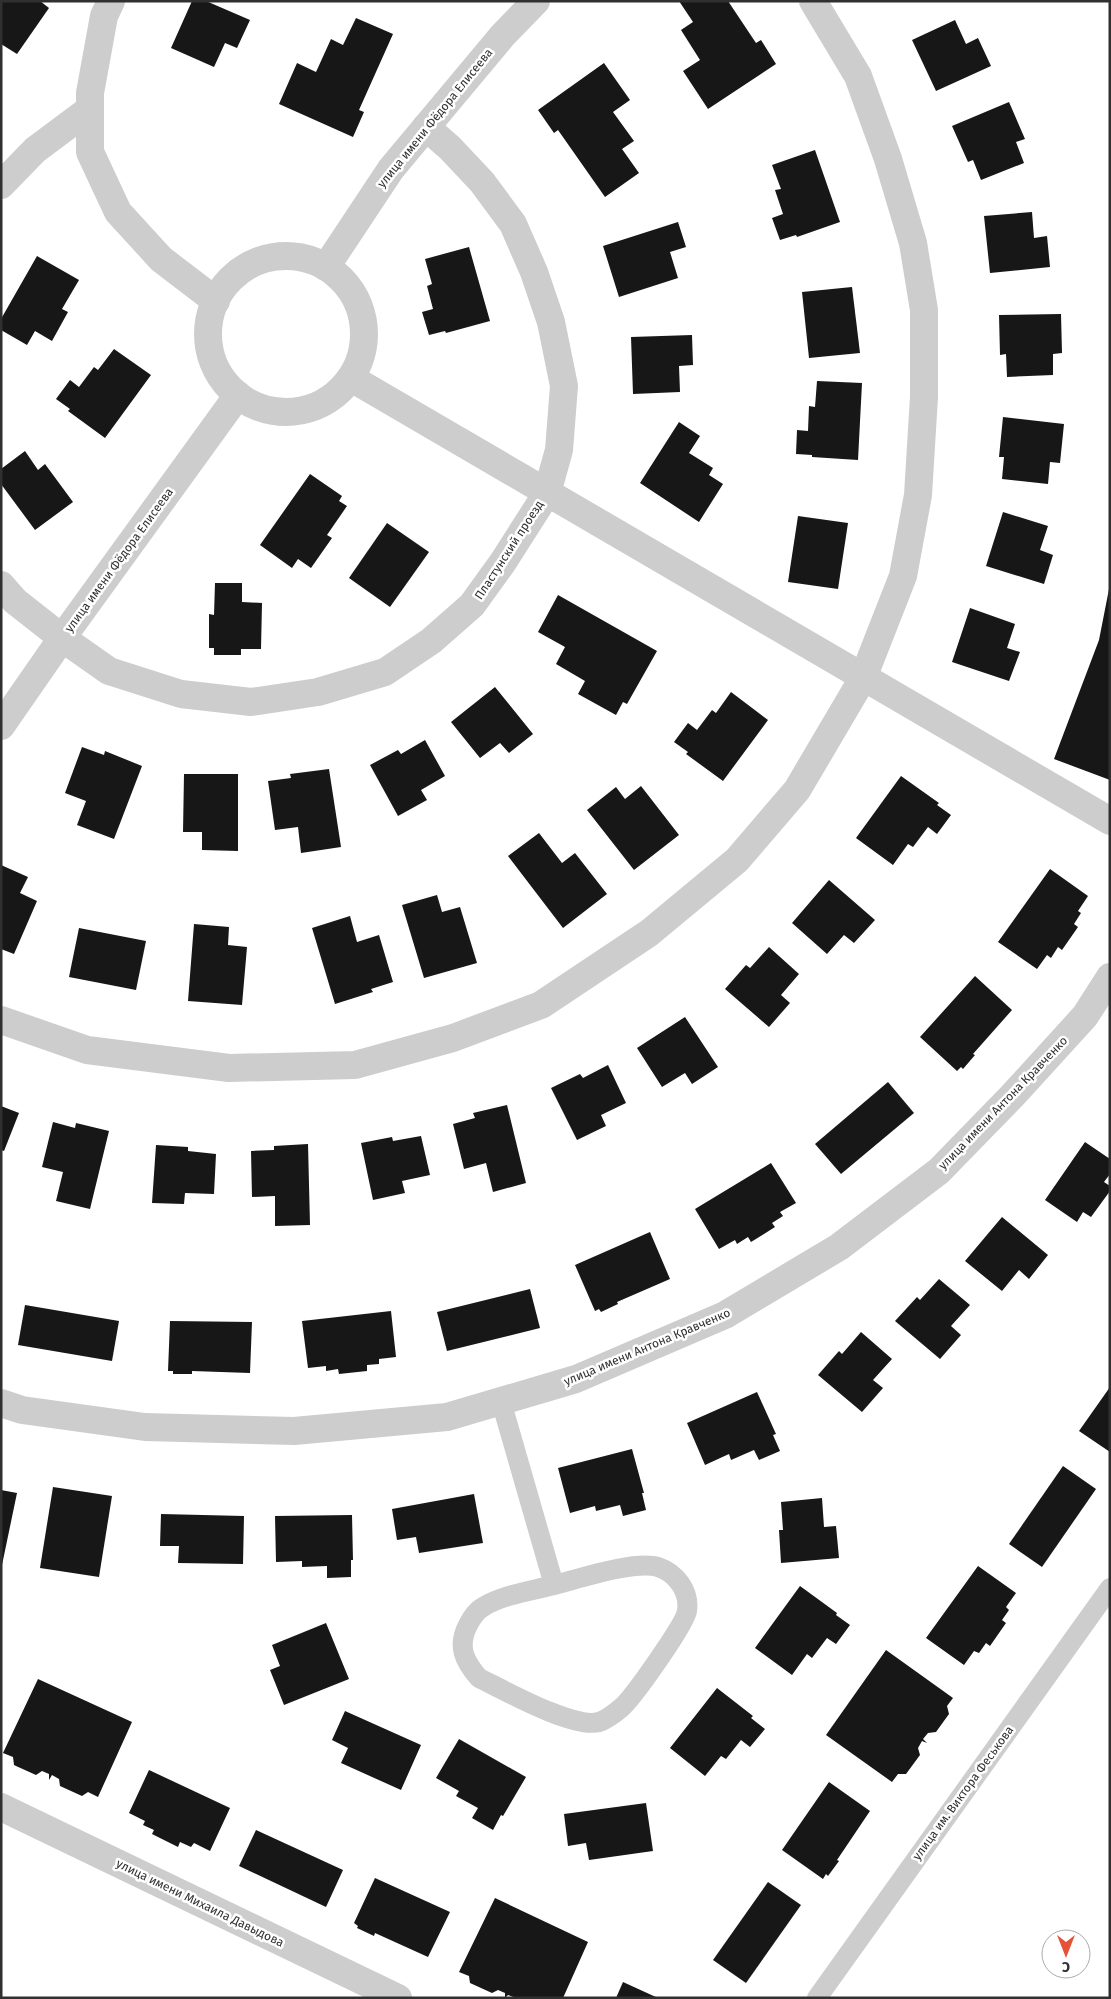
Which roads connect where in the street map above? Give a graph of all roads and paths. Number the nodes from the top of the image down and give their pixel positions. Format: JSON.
{"nodes":[{"id":1,"x":111,"y":1,"type":"edge"},
{"id":2,"x":536,"y":1,"type":"edge"},
{"id":3,"x":813,"y":1,"type":"edge"},
{"id":4,"x":90,"y":109,"type":"junction"},
{"id":5,"x":426,"y":127,"type":"junction"},
{"id":6,"x":1,"y":185,"type":"edge"},
{"id":7,"x":326,"y":267,"type":"junction"},
{"id":8,"x":216,"y":301,"type":"junction"},
{"id":9,"x":351,"y":378,"type":"junction"},
{"id":10,"x":238,"y":395,"type":"junction"},
{"id":11,"x":547,"y":493,"type":"junction"},
{"id":12,"x":1,"y":586,"type":"edge"},
{"id":13,"x":62,"y":638,"type":"junction"},
{"id":14,"x":863,"y":678,"type":"junction"},
{"id":15,"x":1,"y":726,"type":"edge"},
{"id":16,"x":1110,"y":821,"type":"edge"},
{"id":17,"x":1110,"y":977,"type":"edge"},
{"id":18,"x":1,"y":1020,"type":"edge"},
{"id":19,"x":501,"y":1401,"type":"junction"},
{"id":20,"x":1,"y":1403,"type":"edge"},
{"id":21,"x":554,"y":1585,"type":"junction"},
{"id":22,"x":1110,"y":1588,"type":"edge"},
{"id":23,"x":1,"y":1807,"type":"edge"},
{"id":24,"x":398,"y":1998,"type":"edge"},
{"id":25,"x":817,"y":1998,"type":"edge"}],
"edges":[{"from":1,"to":4,"type":"street"},
{"from":2,"to":5,"type":"street","name":"улица имени Фёдора Елисеева"},
{"from":3,"to":14,"type":"street"},
{"from":4,"to":6,"type":"street"},
{"from":4,"to":8,"type":"street"},
{"from":5,"to":7,"type":"street","name":"улица имени Фёдора Елисеева"},
{"from":5,"to":11,"type":"street","name":"Пластунский проезд"},
{"from":7,"to":8,"type":"street"},
{"from":7,"to":9,"type":"street"},
{"from":8,"to":10,"type":"street"},
{"from":9,"to":10,"type":"street"},
{"from":9,"to":11,"type":"street"},
{"from":10,"to":13,"type":"street","name":"улица имени Фёдора Елисеева"},
{"from":11,"to":13,"type":"street","name":"Пластунский проезд"},
{"from":11,"to":14,"type":"street"},
{"from":12,"to":13,"type":"street","name":"Пластунский проезд"},
{"from":13,"to":15,"type":"street","name":"улица имени Фёдора Елисеева"},
{"from":14,"to":16,"type":"street"},
{"from":14,"to":18,"type":"street"},
{"from":17,"to":19,"type":"street","name":"улица имени Антона Кравченко"},
{"from":19,"to":20,"type":"street","name":"улица имени Антона Кравченко"},
{"from":19,"to":21,"type":"lane"},
{"from":21,"to":21,"type":"lane"},
{"from":22,"to":25,"type":"lane","name":"улица им. Виктора Феськова"},
{"from":23,"to":24,"type":"street","name":"улица имени Михаила Давыдова"}]}
